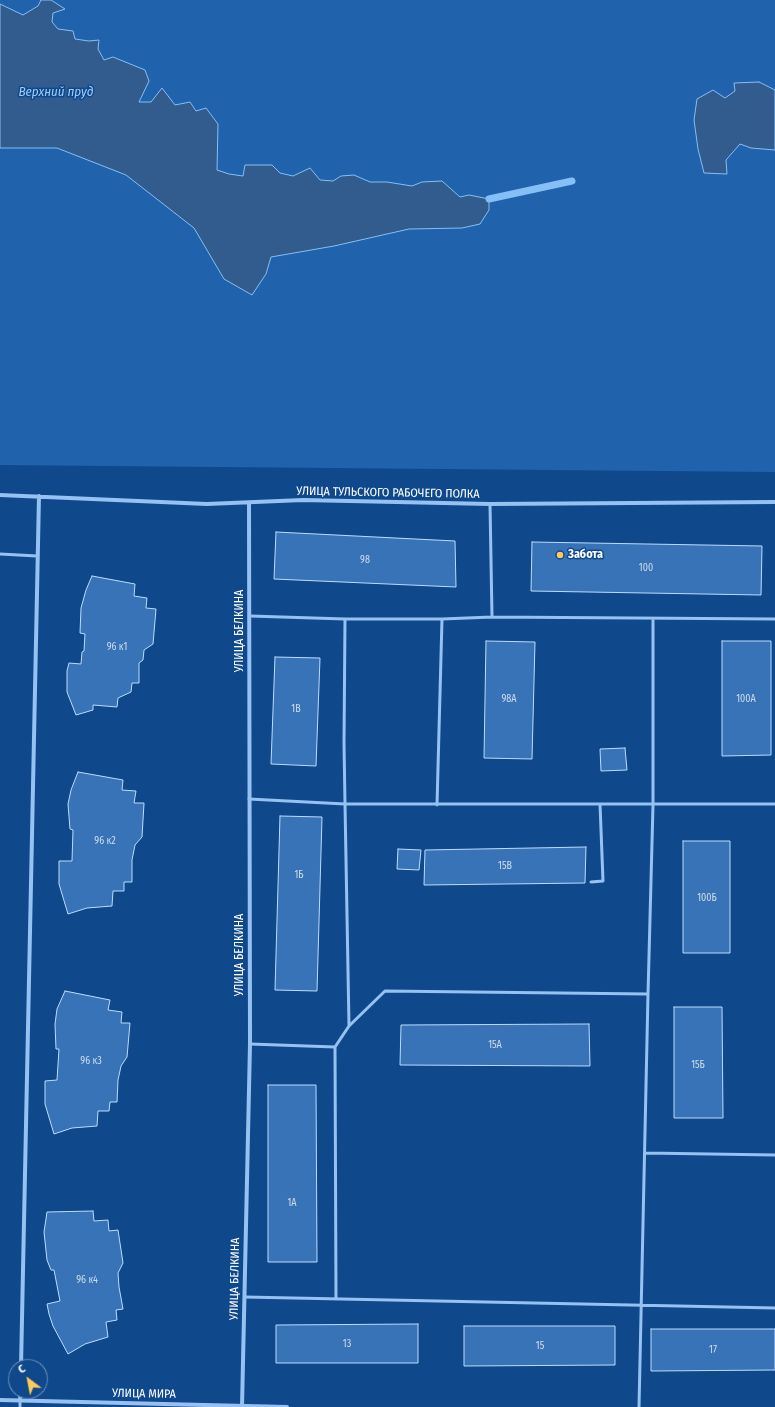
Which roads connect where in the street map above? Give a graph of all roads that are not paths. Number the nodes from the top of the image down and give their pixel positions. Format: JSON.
{"nodes":[{"id":1,"x":0,"y":495,"type":"edge"},
{"id":2,"x":39,"y":496,"type":"junction"},
{"id":3,"x":775,"y":502,"type":"edge"},
{"id":4,"x":249,"y":503,"type":"junction"},
{"id":5,"x":490,"y":504,"type":"junction"},
{"id":6,"x":0,"y":554,"type":"edge"},
{"id":7,"x":37,"y":556,"type":"junction"},
{"id":8,"x":250,"y":616,"type":"junction"},
{"id":9,"x":492,"y":617,"type":"junction"},
{"id":10,"x":345,"y":619,"type":"junction"},
{"id":11,"x":442,"y":619,"type":"junction"},
{"id":12,"x":775,"y":619,"type":"edge"},
{"id":13,"x":653,"y":620,"type":"junction"},
{"id":14,"x":249,"y":799,"type":"junction"},
{"id":15,"x":345,"y":804,"type":"junction"},
{"id":16,"x":600,"y":804,"type":"junction"},
{"id":17,"x":653,"y":804,"type":"junction"},
{"id":18,"x":775,"y":804,"type":"edge"},
{"id":19,"x":436,"y":805,"type":"junction"},
{"id":20,"x":591,"y":882,"type":"dead end"},
{"id":21,"x":648,"y":994,"type":"junction"},
{"id":22,"x":349,"y":1026,"type":"junction"},
{"id":23,"x":250,"y":1044,"type":"junction"},
{"id":24,"x":335,"y":1047,"type":"junction"},
{"id":25,"x":645,"y":1153,"type":"junction"},
{"id":26,"x":775,"y":1156,"type":"edge"},
{"id":27,"x":245,"y":1296,"type":"junction"},
{"id":28,"x":336,"y":1299,"type":"junction"},
{"id":29,"x":640,"y":1304,"type":"junction"},
{"id":30,"x":775,"y":1308,"type":"edge"},
{"id":31,"x":21,"y":1359,"type":"edge"},
{"id":32,"x":0,"y":1400,"type":"edge"},
{"id":33,"x":20,"y":1400,"type":"junction"},
{"id":34,"x":20,"y":1407,"type":"edge"},
{"id":35,"x":242,"y":1407,"type":"edge"},
{"id":36,"x":287,"y":1407,"type":"edge"},
{"id":37,"x":639,"y":1407,"type":"edge"}],
"edges":[{"from":1,"to":2,"type":"street","name":"УЛИЦА ТУЛЬСКОГО РАБОЧЕГО ПОЛКА"},
{"from":2,"to":4,"type":"street","name":"УЛИЦА ТУЛЬСКОГО РАБОЧЕГО ПОЛКА"},
{"from":2,"to":7,"type":"street"},
{"from":3,"to":5,"type":"street","name":"УЛИЦА ТУЛЬСКОГО РАБОЧЕГО ПОЛКА"},
{"from":4,"to":5,"type":"street","name":"УЛИЦА ТУЛЬСКОГО РАБОЧЕГО ПОЛКА"},
{"from":4,"to":8,"type":"street","name":"УЛИЦА БЕЛКИНА"},
{"from":5,"to":9,"type":"lane"},
{"from":6,"to":7,"type":"lane"},
{"from":7,"to":31,"type":"street"},
{"from":8,"to":10,"type":"lane"},
{"from":8,"to":14,"type":"street","name":"УЛИЦА БЕЛКИНА"},
{"from":9,"to":11,"type":"lane"},
{"from":9,"to":13,"type":"lane"},
{"from":10,"to":11,"type":"lane"},
{"from":10,"to":15,"type":"lane"},
{"from":11,"to":19,"type":"lane"},
{"from":12,"to":13,"type":"lane"},
{"from":13,"to":17,"type":"lane"},
{"from":14,"to":15,"type":"lane"},
{"from":14,"to":23,"type":"street","name":"УЛИЦА БЕЛКИНА"},
{"from":15,"to":19,"type":"lane"},
{"from":15,"to":22,"type":"lane"},
{"from":16,"to":17,"type":"lane"},
{"from":16,"to":19,"type":"lane"},
{"from":16,"to":20,"type":"lane"},
{"from":17,"to":18,"type":"lane"},
{"from":17,"to":21,"type":"lane"},
{"from":21,"to":22,"type":"lane"},
{"from":21,"to":25,"type":"lane"},
{"from":22,"to":24,"type":"lane"},
{"from":23,"to":24,"type":"lane"},
{"from":23,"to":27,"type":"street","name":"УЛИЦА БЕЛКИНА"},
{"from":24,"to":28,"type":"lane"},
{"from":25,"to":26,"type":"lane"},
{"from":25,"to":29,"type":"lane"},
{"from":27,"to":28,"type":"lane"},
{"from":27,"to":35,"type":"street","name":"УЛИЦА БЕЛКИНА"},
{"from":28,"to":29,"type":"lane"},
{"from":29,"to":30,"type":"lane"},
{"from":29,"to":37,"type":"lane"},
{"from":32,"to":33,"type":"street","name":"УЛИЦА МИРА"},
{"from":33,"to":34,"type":"lane"},
{"from":33,"to":35,"type":"street","name":"УЛИЦА МИРА"},
{"from":35,"to":36,"type":"street","name":"УЛИЦА МИРА"}]}
